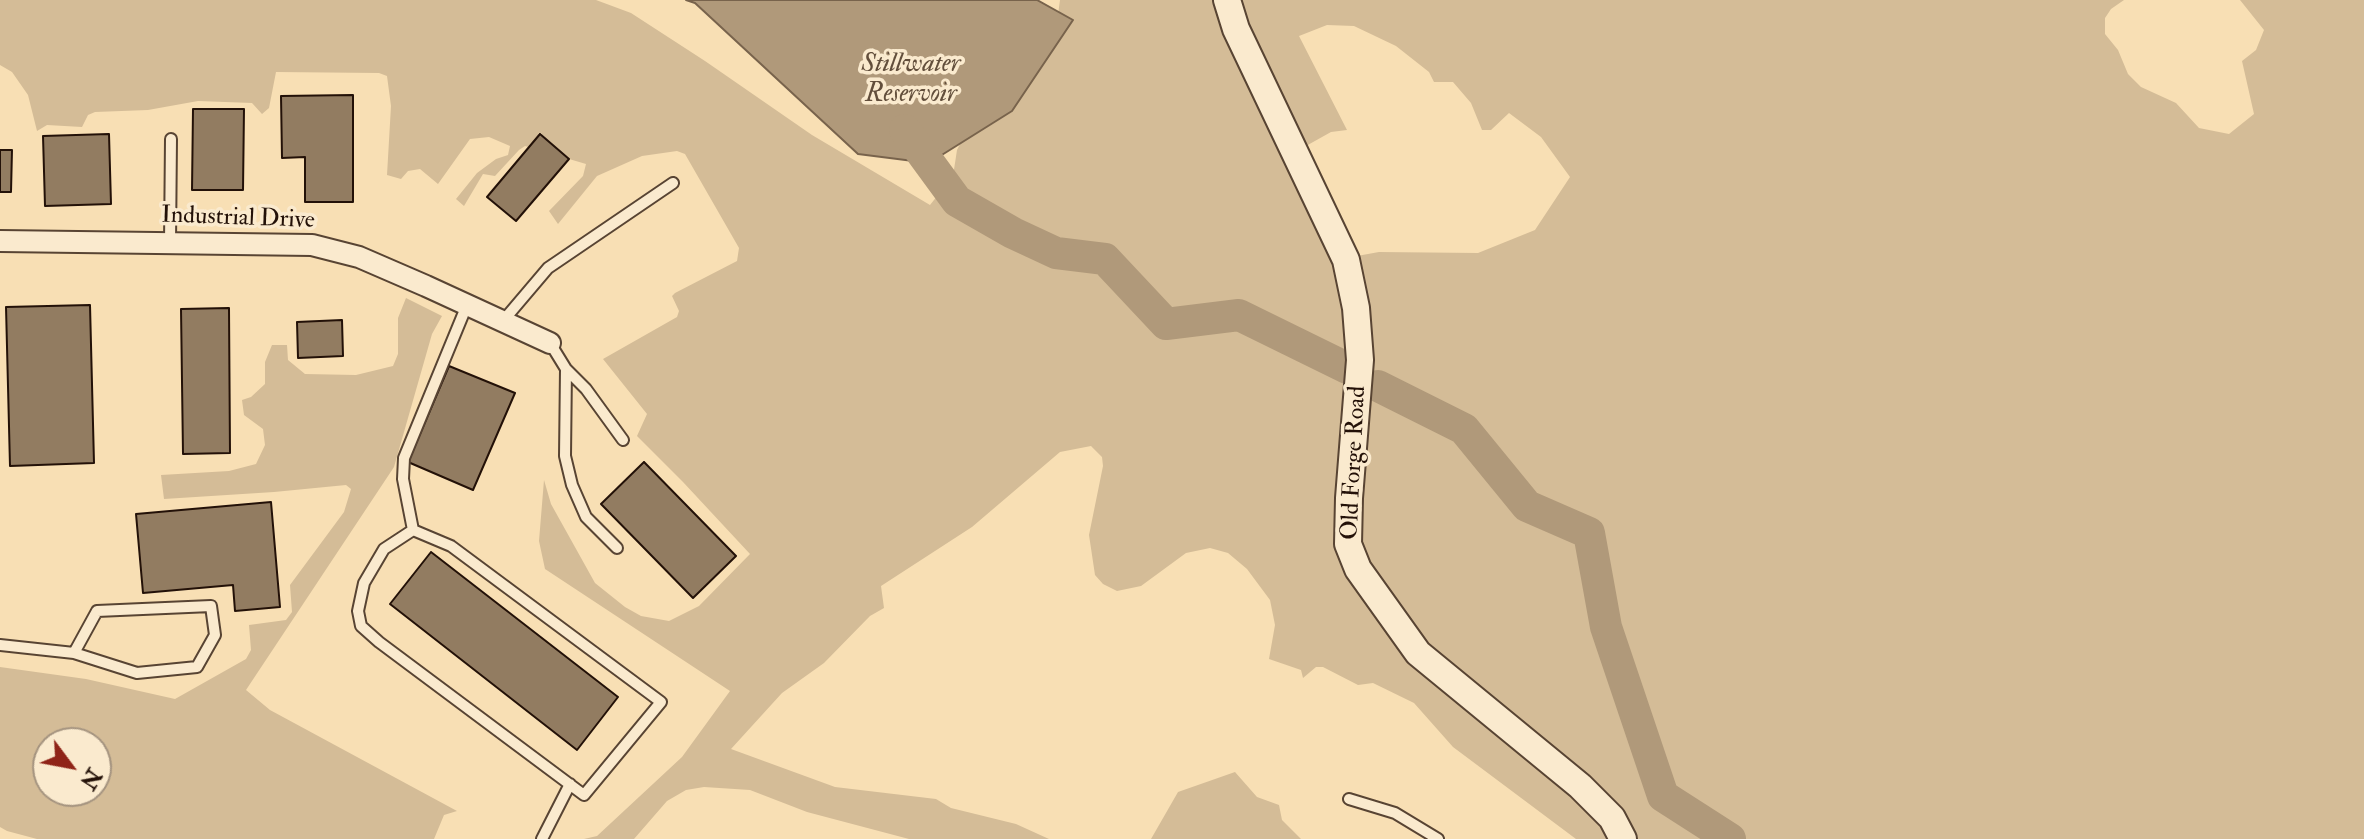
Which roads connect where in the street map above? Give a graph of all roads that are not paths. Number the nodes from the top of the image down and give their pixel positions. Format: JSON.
{"nodes":[{"id":1,"x":1227,"y":0,"type":"edge"},
{"id":2,"x":171,"y":139,"type":"dead end"},
{"id":3,"x":673,"y":183,"type":"dead end"},
{"id":4,"x":0,"y":241,"type":"edge"},
{"id":5,"x":170,"y":243,"type":"junction"},
{"id":6,"x":467,"y":305,"type":"junction"},
{"id":7,"x":503,"y":321,"type":"junction"},
{"id":8,"x":550,"y":343,"type":"joint"},
{"id":9,"x":566,"y":369,"type":"junction"},
{"id":10,"x":623,"y":440,"type":"dead end"},
{"id":11,"x":413,"y":530,"type":"junction"},
{"id":12,"x":617,"y":548,"type":"dead end"},
{"id":13,"x":0,"y":645,"type":"edge"},
{"id":14,"x":74,"y":653,"type":"junction"},
{"id":15,"x":570,"y":784,"type":"junction"},
{"id":16,"x":1349,"y":799,"type":"dead end"},
{"id":17,"x":542,"y":839,"type":"edge"},
{"id":18,"x":1438,"y":839,"type":"edge"},
{"id":19,"x":1623,"y":839,"type":"edge"}],
"edges":[{"from":1,"to":19,"type":"street","name":"Old Forge Road"},
{"from":2,"to":5,"type":"lane"},
{"from":3,"to":7,"type":"lane"},
{"from":4,"to":5,"type":"street","name":"Industrial Drive"},
{"from":5,"to":6,"type":"street","name":"Industrial Drive"},
{"from":6,"to":7,"type":"street","name":"Industrial Drive"},
{"from":6,"to":11,"type":"lane"},
{"from":7,"to":8,"type":"street","name":"Industrial Drive"},
{"from":8,"to":9,"type":"lane"},
{"from":9,"to":10,"type":"lane"},
{"from":9,"to":12,"type":"lane"},
{"from":11,"to":15,"type":"lane"},
{"from":11,"to":15,"type":"lane"},
{"from":13,"to":14,"type":"lane"},
{"from":14,"to":14,"type":"lane"},
{"from":15,"to":17,"type":"lane"},
{"from":16,"to":18,"type":"lane"}]}
